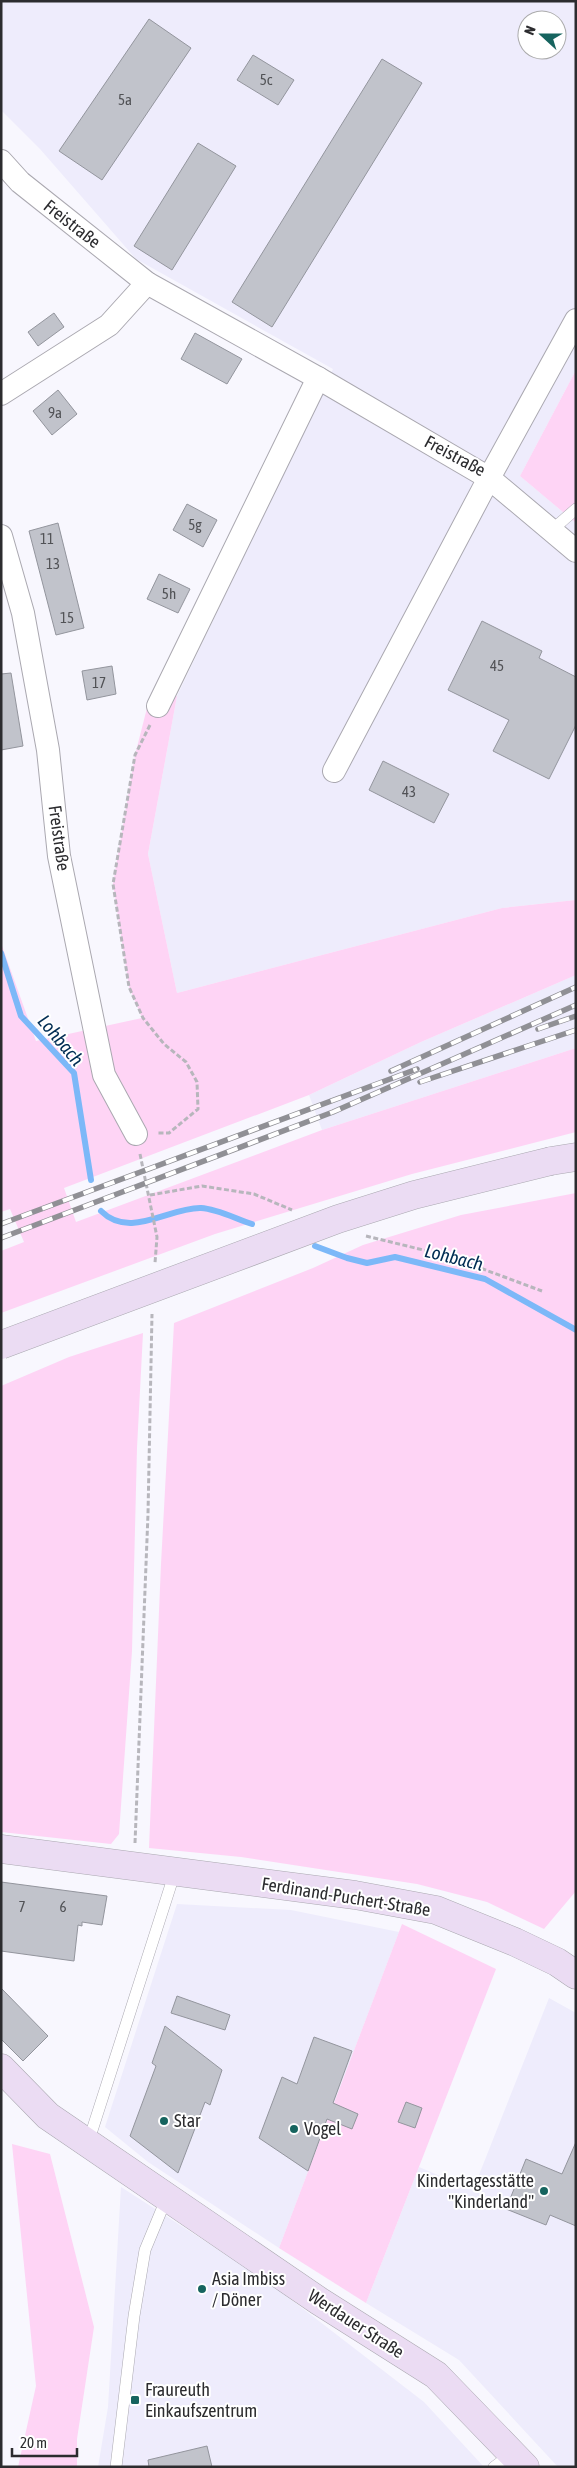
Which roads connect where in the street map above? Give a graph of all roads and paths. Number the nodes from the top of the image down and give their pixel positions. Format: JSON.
{"nodes":[{"id":1,"x":1,"y":161,"type":"edge"},
{"id":2,"x":147,"y":283,"type":"junction"},
{"id":3,"x":576,"y":320,"type":"edge"},
{"id":4,"x":318,"y":378,"type":"junction"},
{"id":5,"x":1,"y":394,"type":"edge"},
{"id":6,"x":489,"y":478,"type":"junction"},
{"id":7,"x":576,"y":509,"type":"edge"},
{"id":8,"x":552,"y":530,"type":"junction"},
{"id":9,"x":1,"y":536,"type":"edge"},
{"id":10,"x":576,"y":551,"type":"edge"},
{"id":11,"x":158,"y":706,"type":"joint"},
{"id":12,"x":334,"y":771,"type":"dead end"},
{"id":13,"x":136,"y":1134,"type":"junction"},
{"id":14,"x":564,"y":1159,"type":"edge"},
{"id":15,"x":154,"y":1266,"type":"dead end"},
{"id":16,"x":152,"y":1305,"type":"dead end"},
{"id":17,"x":1,"y":1345,"type":"edge"},
{"id":18,"x":1,"y":1849,"type":"edge"},
{"id":19,"x":134,"y":1867,"type":"junction"},
{"id":20,"x":175,"y":1872,"type":"junction"},
{"id":21,"x":576,"y":1975,"type":"edge"},
{"id":22,"x":1,"y":2068,"type":"edge"},
{"id":23,"x":88,"y":2143,"type":"junction"},
{"id":24,"x":168,"y":2197,"type":"junction"},
{"id":25,"x":511,"y":2462,"type":"edge"},
{"id":26,"x":116,"y":2467,"type":"edge"}],
"edges":[{"from":1,"to":2,"type":"street","name":"Freistraße"},
{"from":2,"to":4,"type":"street","name":"Freistraße"},
{"from":2,"to":5,"type":"street"},
{"from":3,"to":6,"type":"street","name":"Freistraße"},
{"from":4,"to":6,"type":"street","name":"Freistraße"},
{"from":4,"to":11,"type":"street"},
{"from":6,"to":8,"type":"street"},
{"from":6,"to":12,"type":"street"},
{"from":7,"to":8,"type":"lane"},
{"from":8,"to":10,"type":"street"},
{"from":9,"to":13,"type":"street","name":"Freistraße"},
{"from":11,"to":13,"type":"path"},
{"from":13,"to":15,"type":"path"},
{"from":14,"to":17,"type":"main road","bridge":true},
{"from":16,"to":19,"type":"path"},
{"from":18,"to":19,"type":"main road","name":"Ferdinand-Puchert-Straße"},
{"from":19,"to":20,"type":"main road","name":"Ferdinand-Puchert-Straße"},
{"from":20,"to":21,"type":"main road","name":"Ferdinand-Puchert-Straße"},
{"from":20,"to":23,"type":"lane"},
{"from":22,"to":23,"type":"main road","name":"Werdauer Straße"},
{"from":23,"to":24,"type":"main road","name":"Werdauer Straße"},
{"from":24,"to":25,"type":"main road","name":"Werdauer Straße"},
{"from":24,"to":26,"type":"lane"}]}
